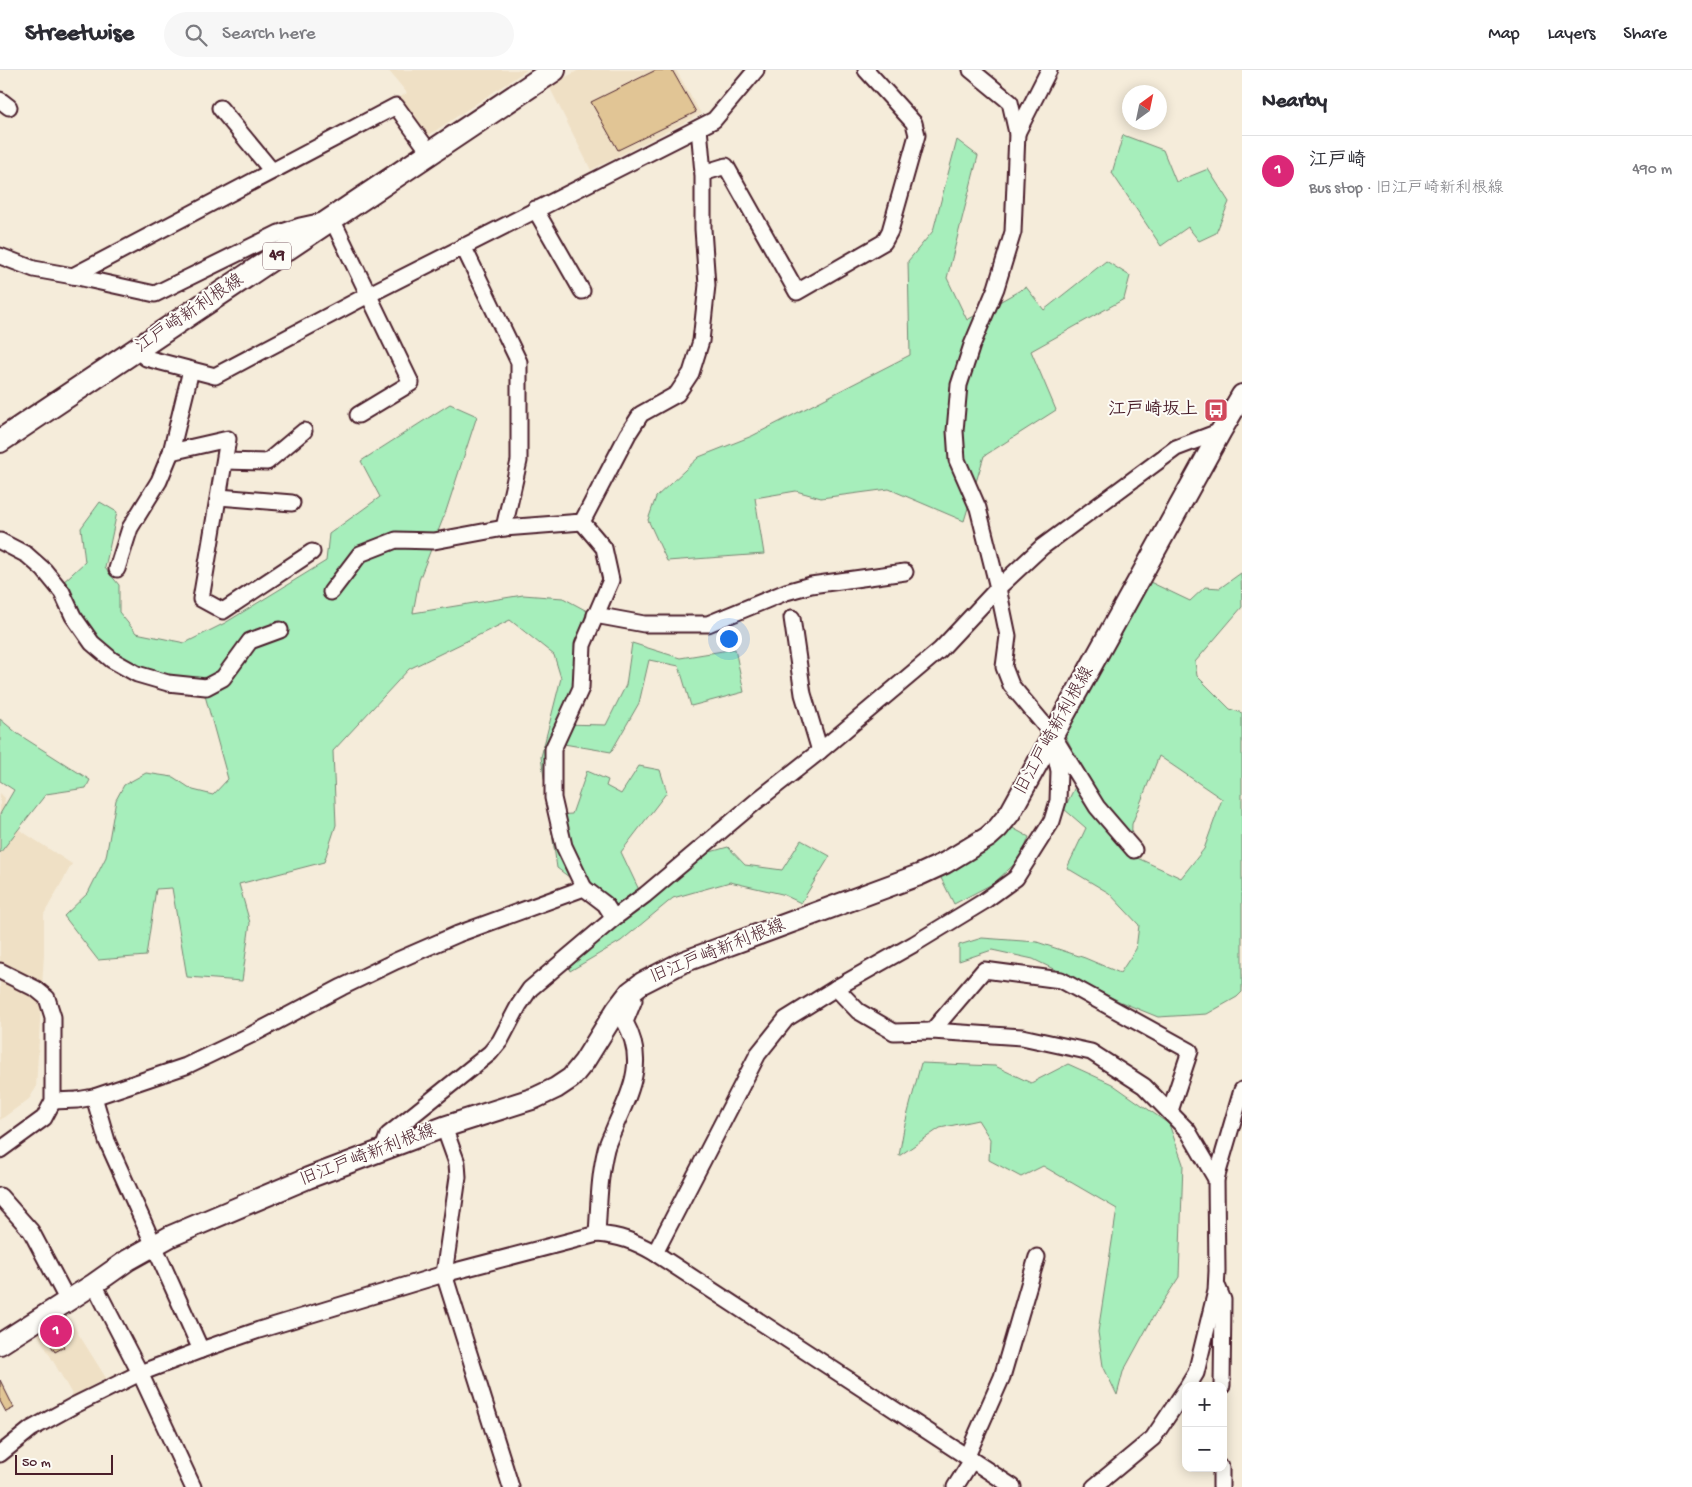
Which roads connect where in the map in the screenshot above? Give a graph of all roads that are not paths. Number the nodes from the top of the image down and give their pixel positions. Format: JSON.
{"nodes":[{"id":1,"x":554,"y":70,"type":"edge"},
{"id":2,"x":756,"y":70,"type":"edge"},
{"id":3,"x":866,"y":70,"type":"edge"},
{"id":4,"x":971,"y":70,"type":"edge"},
{"id":5,"x":1049,"y":70,"type":"edge"},
{"id":6,"x":220,"y":108,"type":"dead end"},
{"id":7,"x":699,"y":128,"type":"junction"},
{"id":8,"x":1017,"y":133,"type":"junction"},
{"id":9,"x":430,"y":153,"type":"junction"},
{"id":10,"x":272,"y":170,"type":"junction"},
{"id":11,"x":703,"y":173,"type":"junction"},
{"id":12,"x":536,"y":209,"type":"junction"},
{"id":13,"x":332,"y":219,"type":"junction"},
{"id":14,"x":463,"y":246,"type":"junction"},
{"id":15,"x":0,"y":256,"type":"edge"},
{"id":16,"x":73,"y":276,"type":"junction"},
{"id":17,"x":582,"y":291,"type":"dead end"},
{"id":18,"x":368,"y":294,"type":"junction"},
{"id":19,"x":137,"y":350,"type":"junction"},
{"id":20,"x":192,"y":370,"type":"junction"},
{"id":21,"x":1242,"y":396,"type":"edge"},
{"id":22,"x":358,"y":415,"type":"dead end"},
{"id":23,"x":304,"y":431,"type":"dead end"},
{"id":24,"x":1221,"y":431,"type":"junction"},
{"id":25,"x":0,"y":441,"type":"edge"},
{"id":26,"x":171,"y":452,"type":"junction"},
{"id":27,"x":225,"y":461,"type":"junction"},
{"id":28,"x":219,"y":497,"type":"junction"},
{"id":29,"x":292,"y":503,"type":"dead end"},
{"id":30,"x":582,"y":522,"type":"junction"},
{"id":31,"x":504,"y":528,"type":"junction"},
{"id":32,"x":0,"y":540,"type":"edge"},
{"id":33,"x":312,"y":552,"type":"dead end"},
{"id":34,"x":117,"y":569,"type":"dead end"},
{"id":35,"x":905,"y":572,"type":"dead end"},
{"id":36,"x":998,"y":588,"type":"junction"},
{"id":37,"x":331,"y":592,"type":"dead end"},
{"id":38,"x":595,"y":615,"type":"junction"},
{"id":39,"x":792,"y":618,"type":"dead end"},
{"id":40,"x":280,"y":630,"type":"dead end"},
{"id":41,"x":1052,"y":734,"type":"junction"},
{"id":42,"x":820,"y":751,"type":"junction"},
{"id":43,"x":1134,"y":850,"type":"dead end"},
{"id":44,"x":584,"y":888,"type":"junction"},
{"id":45,"x":614,"y":918,"type":"junction"},
{"id":46,"x":0,"y":971,"type":"edge"},
{"id":47,"x":836,"y":988,"type":"junction"},
{"id":48,"x":630,"y":992,"type":"junction"},
{"id":49,"x":932,"y":1031,"type":"junction"},
{"id":50,"x":1242,"y":1090,"type":"edge"},
{"id":51,"x":94,"y":1096,"type":"junction"},
{"id":52,"x":53,"y":1101,"type":"junction"},
{"id":53,"x":1170,"y":1111,"type":"junction"},
{"id":54,"x":444,"y":1128,"type":"junction"},
{"id":55,"x":383,"y":1149,"type":"junction"},
{"id":56,"x":0,"y":1150,"type":"edge"},
{"id":57,"x":1216,"y":1180,"type":"junction"},
{"id":58,"x":0,"y":1196,"type":"edge"},
{"id":59,"x":597,"y":1234,"type":"junction"},
{"id":60,"x":154,"y":1244,"type":"junction"},
{"id":61,"x":655,"y":1252,"type":"junction"},
{"id":62,"x":1037,"y":1257,"type":"dead end"},
{"id":63,"x":444,"y":1274,"type":"junction"},
{"id":64,"x":1216,"y":1282,"type":"junction"},
{"id":65,"x":94,"y":1284,"type":"junction"},
{"id":66,"x":68,"y":1301,"type":"junction"},
{"id":67,"x":0,"y":1344,"type":"edge"},
{"id":68,"x":201,"y":1350,"type":"junction"},
{"id":69,"x":140,"y":1373,"type":"junction"},
{"id":70,"x":1190,"y":1382,"type":"edge"},
{"id":71,"x":1222,"y":1382,"type":"edge"},
{"id":72,"x":1182,"y":1395,"type":"edge"},
{"id":73,"x":0,"y":1454,"type":"edge"},
{"id":74,"x":969,"y":1458,"type":"junction"},
{"id":75,"x":1221,"y":1472,"type":"edge"},
{"id":76,"x":193,"y":1487,"type":"edge"},
{"id":77,"x":511,"y":1487,"type":"edge"},
{"id":78,"x":955,"y":1487,"type":"edge"},
{"id":79,"x":1013,"y":1487,"type":"edge"},
{"id":80,"x":1094,"y":1487,"type":"edge"},
{"id":81,"x":1221,"y":1487,"type":"edge"}],
"edges":[{"from":1,"to":9,"type":"main road","name":"江戸崎新利根線","number":"49"},
{"from":2,"to":7,"type":"street"},
{"from":3,"to":11,"type":"street"},
{"from":4,"to":8,"type":"street"},
{"from":5,"to":8,"type":"street"},
{"from":6,"to":10,"type":"street"},
{"from":7,"to":11,"type":"street"},
{"from":7,"to":12,"type":"street"},
{"from":8,"to":36,"type":"street"},
{"from":9,"to":10,"type":"street"},
{"from":9,"to":13,"type":"main road","name":"江戸崎新利根線","number":"49"},
{"from":10,"to":16,"type":"street"},
{"from":11,"to":30,"type":"street"},
{"from":12,"to":14,"type":"street"},
{"from":12,"to":17,"type":"street"},
{"from":13,"to":16,"type":"street"},
{"from":13,"to":18,"type":"street"},
{"from":13,"to":19,"type":"main road","name":"江戸崎新利根線","number":"49"},
{"from":14,"to":18,"type":"street"},
{"from":14,"to":31,"type":"street"},
{"from":15,"to":16,"type":"street"},
{"from":18,"to":20,"type":"street"},
{"from":18,"to":22,"type":"street"},
{"from":19,"to":20,"type":"street"},
{"from":19,"to":25,"type":"main road","name":"江戸崎新利根線","number":"49"},
{"from":20,"to":26,"type":"street"},
{"from":21,"to":24,"type":"street","name":"旧江戸崎新利根線"},
{"from":23,"to":27,"type":"street"},
{"from":24,"to":36,"type":"street"},
{"from":24,"to":41,"type":"street","name":"旧江戸崎新利根線"},
{"from":26,"to":27,"type":"street"},
{"from":26,"to":34,"type":"street"},
{"from":27,"to":28,"type":"street"},
{"from":28,"to":29,"type":"street"},
{"from":28,"to":33,"type":"street"},
{"from":30,"to":31,"type":"street"},
{"from":30,"to":38,"type":"street"},
{"from":31,"to":37,"type":"street"},
{"from":32,"to":40,"type":"street"},
{"from":35,"to":38,"type":"street"},
{"from":36,"to":41,"type":"street"},
{"from":36,"to":42,"type":"street"},
{"from":38,"to":44,"type":"street"},
{"from":39,"to":42,"type":"street"},
{"from":41,"to":43,"type":"street"},
{"from":41,"to":47,"type":"street"},
{"from":41,"to":48,"type":"street","name":"旧江戸崎新利根線"},
{"from":42,"to":45,"type":"street"},
{"from":44,"to":45,"type":"street"},
{"from":44,"to":51,"type":"street"},
{"from":45,"to":55,"type":"street"},
{"from":46,"to":52,"type":"street"},
{"from":47,"to":49,"type":"street"},
{"from":47,"to":61,"type":"street"},
{"from":48,"to":54,"type":"street","name":"旧江戸崎新利根線"},
{"from":48,"to":59,"type":"street"},
{"from":49,"to":53,"type":"street"},
{"from":49,"to":53,"type":"street"},
{"from":50,"to":57,"type":"street"},
{"from":51,"to":52,"type":"street"},
{"from":51,"to":60,"type":"street"},
{"from":52,"to":56,"type":"street"},
{"from":53,"to":57,"type":"street"},
{"from":54,"to":55,"type":"street","name":"旧江戸崎新利根線"},
{"from":54,"to":63,"type":"street"},
{"from":55,"to":60,"type":"street","name":"旧江戸崎新利根線"},
{"from":57,"to":64,"type":"street"},
{"from":58,"to":66,"type":"street"},
{"from":59,"to":61,"type":"street"},
{"from":59,"to":63,"type":"street"},
{"from":60,"to":65,"type":"street","name":"旧江戸崎新利根線"},
{"from":60,"to":68,"type":"street"},
{"from":61,"to":74,"type":"street"},
{"from":62,"to":74,"type":"street"},
{"from":63,"to":68,"type":"street"},
{"from":63,"to":77,"type":"street"},
{"from":64,"to":70,"type":"street"},
{"from":64,"to":71,"type":"street"},
{"from":65,"to":66,"type":"street","name":"旧江戸崎新利根線"},
{"from":65,"to":69,"type":"street"},
{"from":66,"to":67,"type":"street","name":"旧江戸崎新利根線"},
{"from":68,"to":69,"type":"street"},
{"from":69,"to":73,"type":"street"},
{"from":69,"to":76,"type":"street"},
{"from":72,"to":80,"type":"street"},
{"from":74,"to":78,"type":"street"},
{"from":74,"to":79,"type":"street"},
{"from":75,"to":81,"type":"street"}]}
